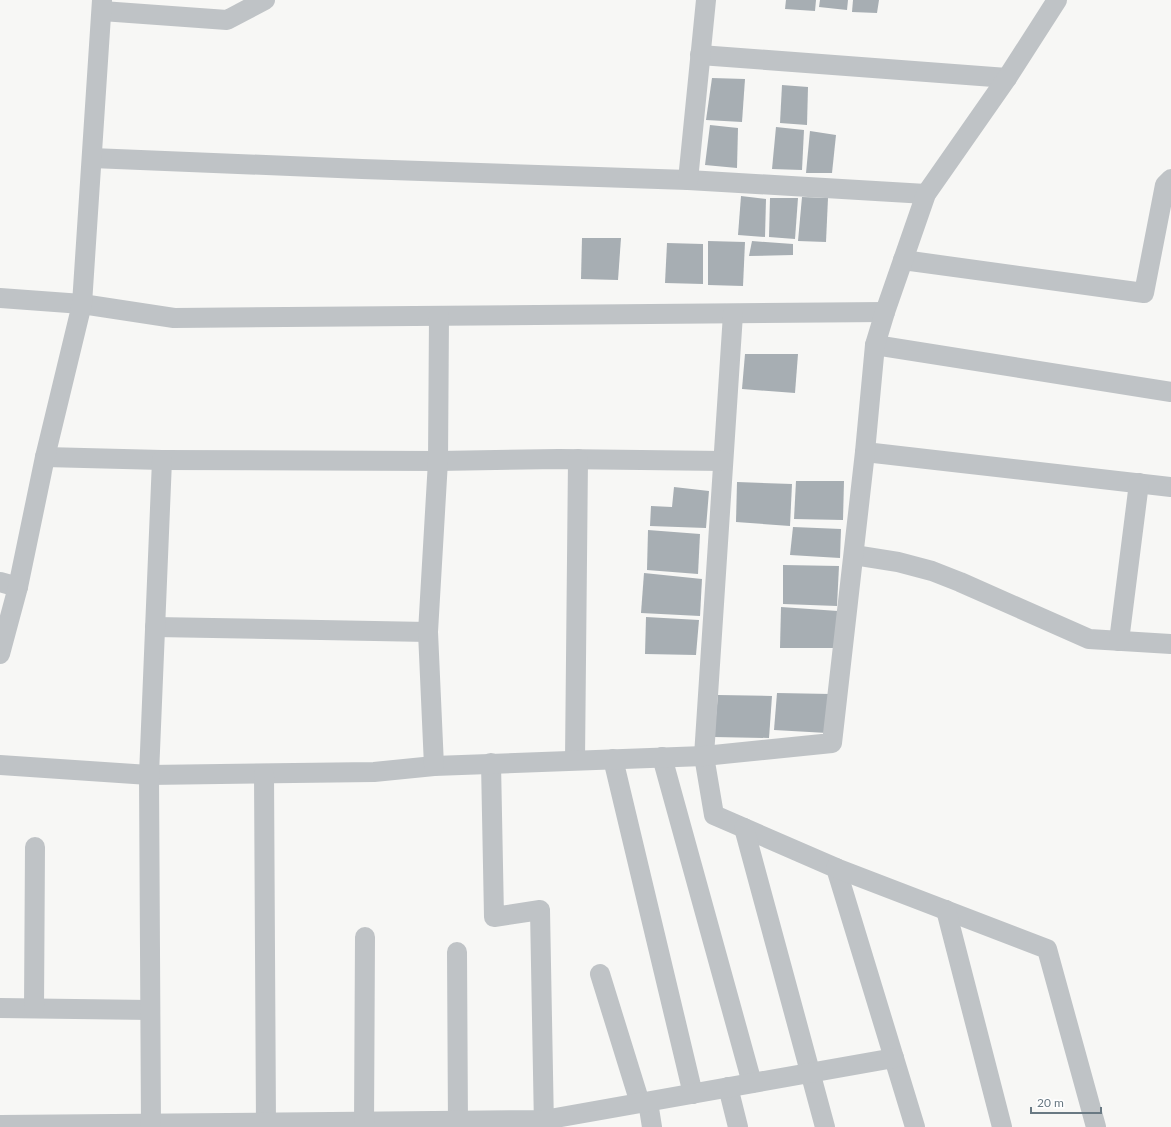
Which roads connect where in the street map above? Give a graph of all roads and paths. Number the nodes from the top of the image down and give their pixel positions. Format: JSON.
{"nodes":[{"id":1,"x":265,"y":0,"type":"edge"},
{"id":2,"x":706,"y":0,"type":"edge"},
{"id":3,"x":1057,"y":0,"type":"edge"},
{"id":4,"x":102,"y":6,"type":"edge"},
{"id":5,"x":700,"y":55,"type":"junction"},
{"id":6,"x":1007,"y":78,"type":"junction"},
{"id":7,"x":92,"y":158,"type":"junction"},
{"id":8,"x":1171,"y":179,"type":"edge"},
{"id":9,"x":688,"y":180,"type":"junction"},
{"id":10,"x":926,"y":194,"type":"junction"},
{"id":11,"x":903,"y":260,"type":"junction"},
{"id":12,"x":0,"y":298,"type":"edge"},
{"id":13,"x":82,"y":304,"type":"junction"},
{"id":14,"x":885,"y":312,"type":"junction"},
{"id":15,"x":733,"y":314,"type":"junction"},
{"id":16,"x":439,"y":316,"type":"junction"},
{"id":17,"x":875,"y":345,"type":"junction"},
{"id":18,"x":1171,"y":392,"type":"edge"},
{"id":19,"x":865,"y":452,"type":"junction"},
{"id":20,"x":45,"y":458,"type":"junction"},
{"id":21,"x":578,"y":459,"type":"junction"},
{"id":22,"x":162,"y":460,"type":"junction"},
{"id":23,"x":438,"y":461,"type":"junction"},
{"id":24,"x":723,"y":461,"type":"junction"},
{"id":25,"x":1139,"y":483,"type":"junction"},
{"id":26,"x":1171,"y":487,"type":"edge"},
{"id":27,"x":854,"y":555,"type":"junction"},
{"id":28,"x":9,"y":584,"type":"edge"},
{"id":29,"x":155,"y":627,"type":"junction"},
{"id":30,"x":428,"y":632,"type":"junction"},
{"id":31,"x":1119,"y":641,"type":"junction"},
{"id":32,"x":1171,"y":644,"type":"edge"},
{"id":33,"x":0,"y":654,"type":"edge"},
{"id":34,"x":704,"y":756,"type":"junction"},
{"id":35,"x":662,"y":757,"type":"junction"},
{"id":36,"x":613,"y":759,"type":"junction"},
{"id":37,"x":575,"y":760,"type":"junction"},
{"id":38,"x":491,"y":763,"type":"junction"},
{"id":39,"x":0,"y":765,"type":"edge"},
{"id":40,"x":434,"y":766,"type":"junction"},
{"id":41,"x":264,"y":774,"type":"junction"},
{"id":42,"x":149,"y":775,"type":"junction"},
{"id":43,"x":744,"y":828,"type":"junction"},
{"id":44,"x":35,"y":847,"type":"dead end"},
{"id":45,"x":836,"y":868,"type":"junction"},
{"id":46,"x":946,"y":910,"type":"junction"},
{"id":47,"x":364,"y":937,"type":"dead end"},
{"id":48,"x":457,"y":952,"type":"dead end"},
{"id":49,"x":600,"y":974,"type":"dead end"},
{"id":50,"x":0,"y":1008,"type":"edge"},
{"id":51,"x":34,"y":1008,"type":"junction"},
{"id":52,"x":150,"y":1010,"type":"junction"},
{"id":53,"x":894,"y":1058,"type":"junction"},
{"id":54,"x":810,"y":1073,"type":"junction"},
{"id":55,"x":752,"y":1083,"type":"junction"},
{"id":56,"x":728,"y":1088,"type":"junction"},
{"id":57,"x":692,"y":1094,"type":"junction"},
{"id":58,"x":644,"y":1102,"type":"junction"},
{"id":59,"x":544,"y":1123,"type":"edge"},
{"id":60,"x":0,"y":1124,"type":"edge"},
{"id":61,"x":364,"y":1124,"type":"edge"},
{"id":62,"x":458,"y":1124,"type":"edge"},
{"id":63,"x":151,"y":1125,"type":"edge"},
{"id":64,"x":266,"y":1125,"type":"edge"},
{"id":65,"x":39,"y":1126,"type":"edge"},
{"id":66,"x":652,"y":1127,"type":"edge"},
{"id":67,"x":738,"y":1127,"type":"edge"},
{"id":68,"x":825,"y":1127,"type":"edge"},
{"id":69,"x":915,"y":1127,"type":"edge"},
{"id":70,"x":1002,"y":1127,"type":"edge"},
{"id":71,"x":1096,"y":1127,"type":"edge"}],
"edges":[{"from":1,"to":4,"type":"street"},
{"from":2,"to":5,"type":"street"},
{"from":3,"to":6,"type":"street"},
{"from":4,"to":7,"type":"street"},
{"from":5,"to":6,"type":"street"},
{"from":5,"to":9,"type":"street"},
{"from":6,"to":10,"type":"street"},
{"from":7,"to":9,"type":"street"},
{"from":7,"to":13,"type":"street"},
{"from":8,"to":11,"type":"street"},
{"from":9,"to":10,"type":"street"},
{"from":10,"to":11,"type":"street"},
{"from":11,"to":14,"type":"street"},
{"from":12,"to":13,"type":"street"},
{"from":13,"to":16,"type":"street"},
{"from":13,"to":20,"type":"street"},
{"from":14,"to":15,"type":"street"},
{"from":14,"to":17,"type":"street"},
{"from":15,"to":16,"type":"street"},
{"from":15,"to":24,"type":"street"},
{"from":16,"to":23,"type":"street"},
{"from":17,"to":18,"type":"street"},
{"from":17,"to":19,"type":"street"},
{"from":19,"to":25,"type":"street"},
{"from":19,"to":27,"type":"street"},
{"from":20,"to":22,"type":"street"},
{"from":20,"to":28,"type":"street"},
{"from":21,"to":23,"type":"street"},
{"from":21,"to":24,"type":"street"},
{"from":21,"to":37,"type":"street"},
{"from":22,"to":23,"type":"street"},
{"from":22,"to":29,"type":"street"},
{"from":23,"to":30,"type":"street"},
{"from":24,"to":34,"type":"street"},
{"from":25,"to":26,"type":"street"},
{"from":25,"to":31,"type":"street"},
{"from":27,"to":31,"type":"street"},
{"from":27,"to":34,"type":"street"},
{"from":28,"to":33,"type":"street"},
{"from":29,"to":30,"type":"street"},
{"from":29,"to":42,"type":"street"},
{"from":30,"to":40,"type":"street"},
{"from":31,"to":32,"type":"street"},
{"from":34,"to":35,"type":"street"},
{"from":34,"to":43,"type":"street"},
{"from":35,"to":36,"type":"street"},
{"from":35,"to":55,"type":"street"},
{"from":36,"to":37,"type":"street"},
{"from":36,"to":57,"type":"street"},
{"from":37,"to":38,"type":"street"},
{"from":38,"to":40,"type":"street"},
{"from":38,"to":59,"type":"street"},
{"from":39,"to":42,"type":"street"},
{"from":40,"to":41,"type":"street"},
{"from":41,"to":42,"type":"street"},
{"from":41,"to":64,"type":"street"},
{"from":42,"to":52,"type":"street"},
{"from":43,"to":45,"type":"street"},
{"from":43,"to":54,"type":"street"},
{"from":44,"to":51,"type":"street"},
{"from":45,"to":46,"type":"street"},
{"from":45,"to":53,"type":"street"},
{"from":46,"to":70,"type":"street"},
{"from":46,"to":71,"type":"street"},
{"from":47,"to":61,"type":"street"},
{"from":48,"to":62,"type":"street"},
{"from":49,"to":58,"type":"street"},
{"from":50,"to":51,"type":"street"},
{"from":51,"to":52,"type":"street"},
{"from":52,"to":63,"type":"street"},
{"from":53,"to":54,"type":"street"},
{"from":53,"to":69,"type":"street"},
{"from":54,"to":55,"type":"street"},
{"from":54,"to":68,"type":"street"},
{"from":55,"to":56,"type":"street"},
{"from":56,"to":57,"type":"street"},
{"from":56,"to":67,"type":"street"},
{"from":57,"to":58,"type":"street"},
{"from":58,"to":59,"type":"street"},
{"from":58,"to":66,"type":"street"},
{"from":59,"to":62,"type":"street"},
{"from":60,"to":65,"type":"street"},
{"from":61,"to":62,"type":"street"},
{"from":61,"to":64,"type":"street"},
{"from":63,"to":64,"type":"street"},
{"from":63,"to":65,"type":"street"}]}
